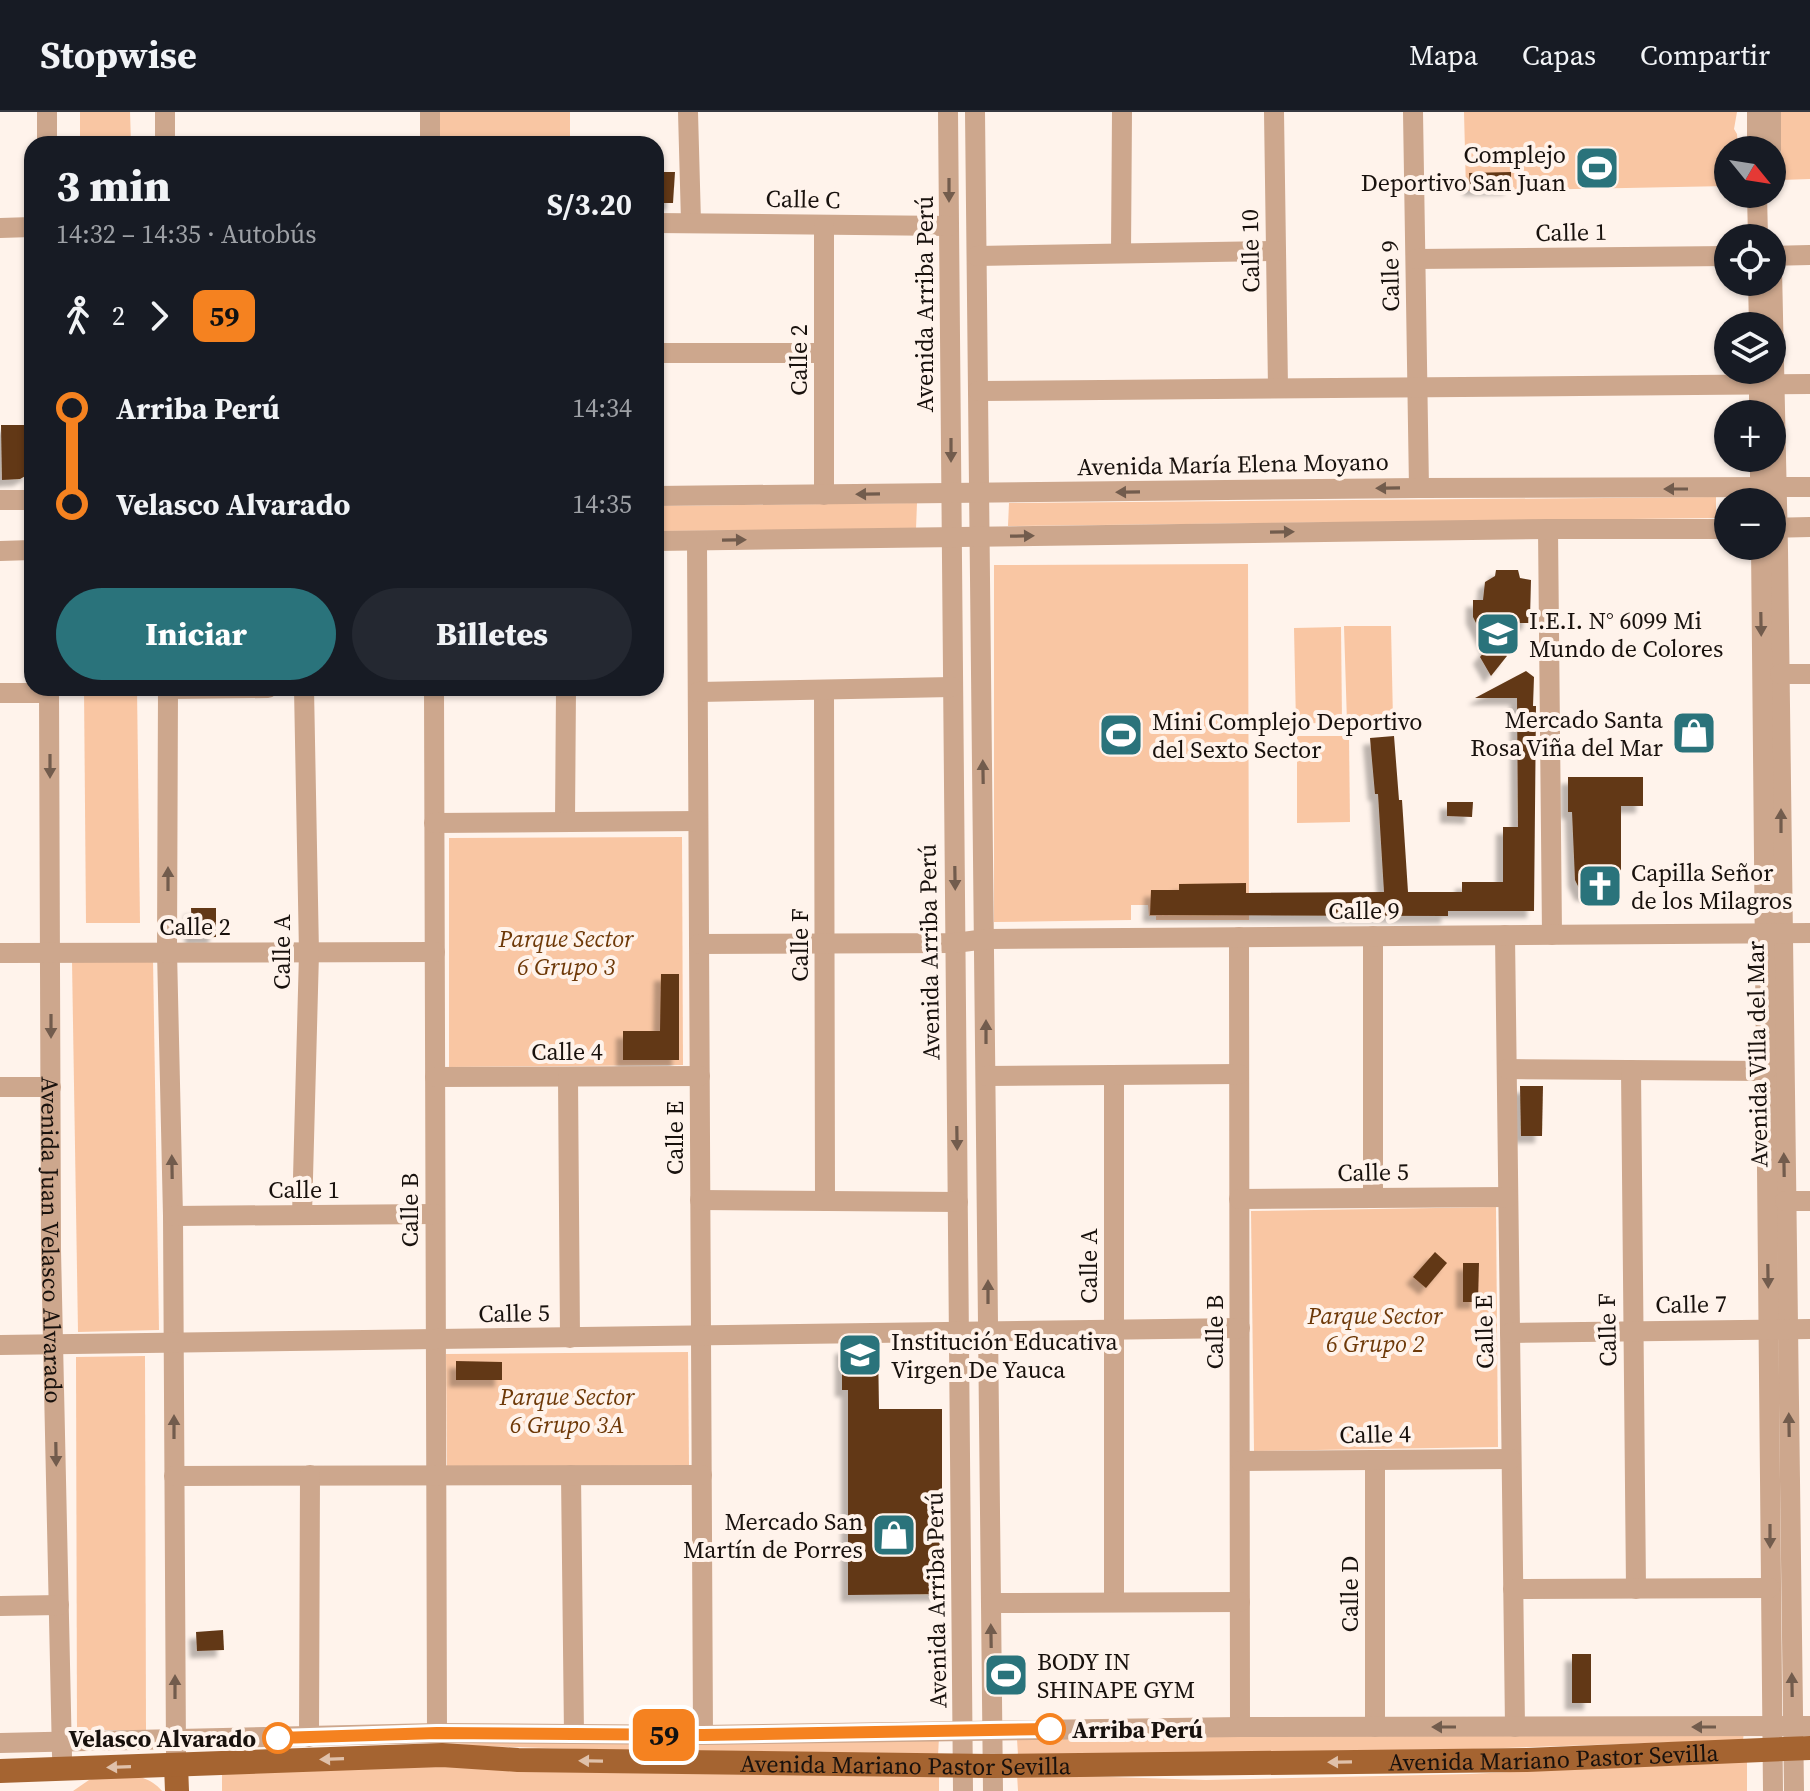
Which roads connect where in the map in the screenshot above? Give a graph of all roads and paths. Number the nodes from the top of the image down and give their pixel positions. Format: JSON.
{"nodes":[{"id":1,"x":47,"y":112,"type":"edge"},
{"id":2,"x":165,"y":112,"type":"edge"},
{"id":3,"x":430,"y":112,"type":"edge"},
{"id":4,"x":688,"y":112,"type":"edge"},
{"id":5,"x":948,"y":112,"type":"edge"},
{"id":6,"x":975,"y":112,"type":"edge"},
{"id":7,"x":1122,"y":112,"type":"edge"},
{"id":8,"x":1274,"y":112,"type":"edge"},
{"id":9,"x":1413,"y":112,"type":"edge"},
{"id":10,"x":1757,"y":112,"type":"edge"},
{"id":11,"x":1771,"y":112,"type":"edge"},
{"id":12,"x":47,"y":136,"type":"edge"},
{"id":13,"x":165,"y":136,"type":"edge"},
{"id":14,"x":430,"y":136,"type":"edge"},
{"id":15,"x":1757,"y":136,"type":"edge"},
{"id":16,"x":1771,"y":136,"type":"edge"},
{"id":17,"x":691,"y":222,"type":"junction"},
{"id":18,"x":664,"y":223,"type":"edge"},
{"id":19,"x":824,"y":226,"type":"junction"},
{"id":20,"x":949,"y":226,"type":"junction"},
{"id":21,"x":24,"y":227,"type":"edge"},
{"id":22,"x":0,"y":228,"type":"edge"},
{"id":23,"x":1276,"y":251,"type":"junction"},
{"id":24,"x":1121,"y":253,"type":"junction"},
{"id":25,"x":1810,"y":255,"type":"edge"},
{"id":26,"x":977,"y":256,"type":"junction"},
{"id":27,"x":1714,"y":256,"type":"edge"},
{"id":28,"x":1786,"y":256,"type":"edge"},
{"id":29,"x":1416,"y":259,"type":"junction"},
{"id":30,"x":664,"y":353,"type":"edge"},
{"id":31,"x":824,"y":353,"type":"junction"},
{"id":32,"x":1714,"y":380,"type":"edge"},
{"id":33,"x":1786,"y":381,"type":"edge"},
{"id":34,"x":1765,"y":384,"type":"edge"},
{"id":35,"x":1810,"y":384,"type":"edge"},
{"id":36,"x":1417,"y":387,"type":"junction"},
{"id":37,"x":1278,"y":388,"type":"junction"},
{"id":38,"x":978,"y":391,"type":"junction"},
{"id":39,"x":1810,"y":487,"type":"edge"},
{"id":40,"x":1419,"y":488,"type":"junction"},
{"id":41,"x":1766,"y":488,"type":"edge"},
{"id":42,"x":1786,"y":490,"type":"edge"},
{"id":43,"x":951,"y":492,"type":"junction"},
{"id":44,"x":1714,"y":492,"type":"edge"},
{"id":45,"x":979,"y":493,"type":"junction"},
{"id":46,"x":824,"y":495,"type":"junction"},
{"id":47,"x":664,"y":496,"type":"edge"},
{"id":48,"x":0,"y":500,"type":"edge"},
{"id":49,"x":24,"y":500,"type":"edge"},
{"id":50,"x":1810,"y":527,"type":"edge"},
{"id":51,"x":1786,"y":528,"type":"edge"},
{"id":52,"x":1548,"y":529,"type":"junction"},
{"id":53,"x":1714,"y":529,"type":"edge"},
{"id":54,"x":980,"y":536,"type":"junction"},
{"id":55,"x":950,"y":538,"type":"junction"},
{"id":56,"x":664,"y":541,"type":"edge"},
{"id":57,"x":697,"y":541,"type":"junction"},
{"id":58,"x":24,"y":550,"type":"edge"},
{"id":59,"x":0,"y":551,"type":"edge"},
{"id":60,"x":1761,"y":560,"type":"edge"},
{"id":61,"x":1776,"y":560,"type":"edge"},
{"id":62,"x":1780,"y":674,"type":"junction"},
{"id":63,"x":1810,"y":674,"type":"edge"},
{"id":64,"x":952,"y":687,"type":"junction"},
{"id":65,"x":824,"y":690,"type":"junction"},
{"id":66,"x":24,"y":692,"type":"edge"},
{"id":67,"x":698,"y":692,"type":"junction"},
{"id":68,"x":0,"y":693,"type":"edge"},
{"id":69,"x":49,"y":696,"type":"edge"},
{"id":70,"x":168,"y":696,"type":"edge"},
{"id":71,"x":304,"y":696,"type":"edge"},
{"id":72,"x":434,"y":696,"type":"edge"},
{"id":73,"x":566,"y":696,"type":"edge"},
{"id":74,"x":698,"y":821,"type":"junction"},
{"id":75,"x":565,"y":822,"type":"junction"},
{"id":76,"x":434,"y":823,"type":"junction"},
{"id":77,"x":1810,"y":933,"type":"edge"},
{"id":78,"x":1773,"y":934,"type":"junction"},
{"id":79,"x":1505,"y":935,"type":"junction"},
{"id":80,"x":1552,"y":935,"type":"junction"},
{"id":81,"x":1373,"y":936,"type":"junction"},
{"id":82,"x":1239,"y":937,"type":"junction"},
{"id":83,"x":986,"y":939,"type":"junction"},
{"id":84,"x":955,"y":943,"type":"junction"},
{"id":85,"x":699,"y":944,"type":"junction"},
{"id":86,"x":825,"y":944,"type":"junction"},
{"id":87,"x":167,"y":951,"type":"junction"},
{"id":88,"x":50,"y":952,"type":"junction"},
{"id":89,"x":435,"y":952,"type":"junction"},
{"id":90,"x":0,"y":953,"type":"edge"},
{"id":91,"x":309,"y":953,"type":"junction"},
{"id":92,"x":1507,"y":1069,"type":"junction"},
{"id":93,"x":1631,"y":1070,"type":"junction"},
{"id":94,"x":1766,"y":1071,"type":"junction"},
{"id":95,"x":1239,"y":1074,"type":"junction"},
{"id":96,"x":1114,"y":1075,"type":"junction"},
{"id":97,"x":700,"y":1076,"type":"junction"},
{"id":98,"x":986,"y":1076,"type":"junction"},
{"id":99,"x":435,"y":1077,"type":"junction"},
{"id":100,"x":568,"y":1077,"type":"junction"},
{"id":101,"x":0,"y":1087,"type":"edge"},
{"id":102,"x":51,"y":1087,"type":"junction"},
{"id":103,"x":1508,"y":1197,"type":"junction"},
{"id":104,"x":1373,"y":1198,"type":"junction"},
{"id":105,"x":1239,"y":1199,"type":"junction"},
{"id":106,"x":700,"y":1200,"type":"junction"},
{"id":107,"x":825,"y":1201,"type":"junction"},
{"id":108,"x":1785,"y":1201,"type":"junction"},
{"id":109,"x":1810,"y":1201,"type":"edge"},
{"id":110,"x":958,"y":1202,"type":"junction"},
{"id":111,"x":435,"y":1214,"type":"junction"},
{"id":112,"x":302,"y":1215,"type":"junction"},
{"id":113,"x":173,"y":1216,"type":"junction"},
{"id":114,"x":1240,"y":1328,"type":"junction"},
{"id":115,"x":1810,"y":1329,"type":"edge"},
{"id":116,"x":1114,"y":1330,"type":"junction"},
{"id":117,"x":1777,"y":1330,"type":"junction"},
{"id":118,"x":1633,"y":1331,"type":"junction"},
{"id":119,"x":973,"y":1332,"type":"junction"},
{"id":120,"x":1510,"y":1333,"type":"junction"},
{"id":121,"x":701,"y":1336,"type":"junction"},
{"id":122,"x":570,"y":1338,"type":"junction"},
{"id":123,"x":436,"y":1340,"type":"junction"},
{"id":124,"x":173,"y":1343,"type":"junction"},
{"id":125,"x":55,"y":1344,"type":"junction"},
{"id":126,"x":0,"y":1345,"type":"edge"},
{"id":127,"x":1511,"y":1459,"type":"junction"},
{"id":128,"x":1375,"y":1460,"type":"junction"},
{"id":129,"x":1800,"y":1460,"type":"edge"},
{"id":130,"x":1240,"y":1461,"type":"junction"},
{"id":131,"x":310,"y":1475,"type":"junction"},
{"id":132,"x":436,"y":1475,"type":"junction"},
{"id":133,"x":571,"y":1475,"type":"junction"},
{"id":134,"x":702,"y":1475,"type":"junction"},
{"id":135,"x":174,"y":1476,"type":"junction"},
{"id":136,"x":1770,"y":1588,"type":"junction"},
{"id":137,"x":1513,"y":1589,"type":"junction"},
{"id":138,"x":1636,"y":1589,"type":"junction"},
{"id":139,"x":1114,"y":1602,"type":"junction"},
{"id":140,"x":1240,"y":1602,"type":"junction"},
{"id":141,"x":991,"y":1603,"type":"junction"},
{"id":142,"x":59,"y":1605,"type":"junction"},
{"id":143,"x":0,"y":1606,"type":"edge"},
{"id":144,"x":1240,"y":1727,"type":"junction"},
{"id":145,"x":1375,"y":1727,"type":"junction"},
{"id":146,"x":1515,"y":1727,"type":"junction"},
{"id":147,"x":964,"y":1729,"type":"junction"},
{"id":148,"x":992,"y":1730,"type":"junction"},
{"id":149,"x":437,"y":1733,"type":"junction"},
{"id":150,"x":574,"y":1734,"type":"junction"},
{"id":151,"x":703,"y":1735,"type":"junction"},
{"id":152,"x":309,"y":1737,"type":"junction"},
{"id":153,"x":1792,"y":1738,"type":"edge"},
{"id":154,"x":176,"y":1740,"type":"junction"},
{"id":155,"x":0,"y":1743,"type":"edge"},
{"id":156,"x":62,"y":1743,"type":"junction"},
{"id":157,"x":176,"y":1765,"type":"junction"},
{"id":158,"x":964,"y":1766,"type":"junction"},
{"id":159,"x":992,"y":1766,"type":"junction"},
{"id":160,"x":0,"y":1771,"type":"edge"},
{"id":161,"x":62,"y":1780,"type":"edge"},
{"id":162,"x":177,"y":1791,"type":"edge"},
{"id":163,"x":963,"y":1791,"type":"edge"},
{"id":164,"x":993,"y":1791,"type":"edge"},
{"id":165,"x":1773,"y":1791,"type":"edge"},
{"id":166,"x":1794,"y":1791,"type":"edge"}],
"edges":[{"from":1,"to":12,"type":"street"},
{"from":2,"to":13,"type":"street"},
{"from":3,"to":14,"type":"street"},
{"from":4,"to":17,"type":"street"},
{"from":5,"to":20,"type":"street","name":"Avenida Arriba Perú","one_way":true},
{"from":6,"to":26,"type":"street","name":"Avenida Arriba Perú"},
{"from":7,"to":24,"type":"street"},
{"from":8,"to":23,"type":"street","name":"Calle 10"},
{"from":9,"to":29,"type":"street","name":"Calle 9"},
{"from":10,"to":15,"type":"street"},
{"from":11,"to":16,"type":"street"},
{"from":17,"to":18,"type":"street","name":"Calle C"},
{"from":17,"to":19,"type":"street","name":"Calle C"},
{"from":19,"to":20,"type":"street","name":"Calle C"},
{"from":19,"to":31,"type":"street","name":"Calle 2"},
{"from":20,"to":43,"type":"street","name":"Avenida Arriba Perú","one_way":true},
{"from":21,"to":22,"type":"street"},
{"from":23,"to":24,"type":"street"},
{"from":23,"to":37,"type":"street","name":"Calle 10"},
{"from":24,"to":26,"type":"street"},
{"from":25,"to":28,"type":"street"},
{"from":26,"to":38,"type":"street","name":"Avenida Arriba Perú"},
{"from":27,"to":29,"type":"street","name":"Calle 1"},
{"from":29,"to":36,"type":"street","name":"Calle 9"},
{"from":30,"to":31,"type":"street"},
{"from":31,"to":46,"type":"street","name":"Calle 2"},
{"from":32,"to":36,"type":"street"},
{"from":33,"to":35,"type":"street"},
{"from":34,"to":41,"type":"street","name":"Avenida Villa del Mar"},
{"from":36,"to":37,"type":"street"},
{"from":36,"to":40,"type":"street","name":"Calle 9"},
{"from":37,"to":38,"type":"street"},
{"from":38,"to":45,"type":"street","name":"Avenida Arriba Perú"},
{"from":39,"to":42,"type":"street","name":"Avenida María Elena Moyano"},
{"from":44,"to":40,"type":"street","name":"Avenida María Elena Moyano","one_way":true},
{"from":40,"to":45,"type":"street","name":"Avenida María Elena Moyano","one_way":true},
{"from":43,"to":45,"type":"street","name":"Avenida María Elena Moyano"},
{"from":43,"to":46,"type":"street","name":"Avenida María Elena Moyano","one_way":true},
{"from":43,"to":55,"type":"street","name":"Avenida Arriba Perú"},
{"from":45,"to":54,"type":"street","name":"Avenida Arriba Perú"},
{"from":46,"to":47,"type":"street","name":"Avenida María Elena Moyano"},
{"from":48,"to":49,"type":"street"},
{"from":50,"to":51,"type":"street"},
{"from":52,"to":53,"type":"street"},
{"from":54,"to":52,"type":"street","one_way":true},
{"from":52,"to":80,"type":"street"},
{"from":54,"to":55,"type":"street"},
{"from":83,"to":54,"type":"street","name":"Avenida Arriba Perú","one_way":true},
{"from":57,"to":55,"type":"street","one_way":true},
{"from":55,"to":64,"type":"street","name":"Avenida Arriba Perú"},
{"from":56,"to":57,"type":"street"},
{"from":57,"to":67,"type":"street","name":"Calle E"},
{"from":58,"to":59,"type":"street"},
{"from":60,"to":78,"type":"street","name":"Avenida Villa del Mar","one_way":true},
{"from":61,"to":62,"type":"street","name":"Avenida Villa del Mar"},
{"from":62,"to":63,"type":"street"},
{"from":78,"to":62,"type":"street","name":"Avenida Villa del Mar","one_way":true},
{"from":64,"to":65,"type":"street"},
{"from":64,"to":84,"type":"street","name":"Avenida Arriba Perú","one_way":true},
{"from":65,"to":67,"type":"street"},
{"from":65,"to":86,"type":"street","name":"Calle F"},
{"from":66,"to":68,"type":"street"},
{"from":67,"to":74,"type":"street","name":"Calle E"},
{"from":69,"to":88,"type":"street","name":"Avenida Juan Velasco Alvarado","one_way":true},
{"from":87,"to":70,"type":"street","one_way":true},
{"from":71,"to":91,"type":"street","name":"Calle A"},
{"from":72,"to":76,"type":"street","name":"Calle B"},
{"from":73,"to":75,"type":"street"},
{"from":74,"to":75,"type":"street"},
{"from":74,"to":85,"type":"street","name":"Calle E"},
{"from":75,"to":76,"type":"street"},
{"from":76,"to":89,"type":"street","name":"Calle B"},
{"from":77,"to":78,"type":"street"},
{"from":78,"to":80,"type":"street","name":"Calle 9"},
{"from":78,"to":94,"type":"street","name":"Avenida Villa del Mar"},
{"from":108,"to":78,"type":"street","name":"Avenida Villa del Mar","one_way":true},
{"from":79,"to":80,"type":"street","name":"Calle 9"},
{"from":79,"to":81,"type":"street","name":"Calle 9"},
{"from":79,"to":92,"type":"street","name":"Calle E"},
{"from":81,"to":82,"type":"street","name":"Calle 9"},
{"from":81,"to":104,"type":"street"},
{"from":82,"to":83,"type":"street","name":"Calle 9"},
{"from":82,"to":95,"type":"street","name":"Calle B"},
{"from":83,"to":84,"type":"street","name":"Calle 9"},
{"from":98,"to":83,"type":"street","name":"Avenida Arriba Perú","one_way":true},
{"from":84,"to":86,"type":"street"},
{"from":84,"to":110,"type":"street","name":"Avenida Arriba Perú","one_way":true},
{"from":85,"to":86,"type":"street"},
{"from":85,"to":97,"type":"street","name":"Calle E"},
{"from":86,"to":107,"type":"street","name":"Calle F"},
{"from":87,"to":88,"type":"street","name":"Calle 2"},
{"from":87,"to":91,"type":"street","name":"Calle 2"},
{"from":113,"to":87,"type":"street","one_way":true},
{"from":88,"to":90,"type":"street"},
{"from":88,"to":102,"type":"street","name":"Avenida Juan Velasco Alvarado","one_way":true},
{"from":89,"to":91,"type":"street","name":"Calle 2"},
{"from":89,"to":99,"type":"street","name":"Calle B"},
{"from":91,"to":112,"type":"street","name":"Calle A"},
{"from":92,"to":93,"type":"street"},
{"from":92,"to":103,"type":"street","name":"Calle E"},
{"from":93,"to":94,"type":"street"},
{"from":93,"to":118,"type":"street","name":"Calle F"},
{"from":94,"to":117,"type":"street","name":"Avenida Villa del Mar","one_way":true},
{"from":95,"to":96,"type":"street"},
{"from":95,"to":105,"type":"street","name":"Calle B"},
{"from":96,"to":98,"type":"street"},
{"from":96,"to":116,"type":"street","name":"Calle A"},
{"from":97,"to":100,"type":"street","name":"Calle 4"},
{"from":97,"to":106,"type":"street","name":"Calle E"},
{"from":119,"to":98,"type":"street","name":"Avenida Arriba Perú","one_way":true},
{"from":99,"to":100,"type":"street","name":"Calle 4"},
{"from":99,"to":111,"type":"street","name":"Calle B"},
{"from":100,"to":122,"type":"street"},
{"from":101,"to":102,"type":"street"},
{"from":102,"to":125,"type":"street","name":"Avenida Juan Velasco Alvarado"},
{"from":103,"to":104,"type":"street","name":"Calle 5"},
{"from":103,"to":120,"type":"street","name":"Calle E"},
{"from":104,"to":105,"type":"street","name":"Calle 5"},
{"from":105,"to":114,"type":"street","name":"Calle B"},
{"from":106,"to":107,"type":"street"},
{"from":106,"to":121,"type":"street","name":"Calle E"},
{"from":107,"to":110,"type":"street"},
{"from":108,"to":109,"type":"street"},
{"from":108,"to":117,"type":"street","name":"Avenida Villa del Mar"},
{"from":110,"to":119,"type":"street","name":"Avenida Arriba Perú"},
{"from":111,"to":112,"type":"street","name":"Calle 1"},
{"from":111,"to":123,"type":"street","name":"Calle B"},
{"from":112,"to":113,"type":"street","name":"Calle 1"},
{"from":113,"to":124,"type":"street"},
{"from":114,"to":116,"type":"street"},
{"from":114,"to":130,"type":"street","name":"Calle B"},
{"from":115,"to":117,"type":"street"},
{"from":116,"to":119,"type":"street"},
{"from":116,"to":139,"type":"street","name":"Calle A"},
{"from":117,"to":118,"type":"street","name":"Calle 7"},
{"from":129,"to":117,"type":"street","name":"Avenida Villa del Mar","one_way":true},
{"from":117,"to":136,"type":"street","name":"Avenida Villa del Mar","one_way":true},
{"from":118,"to":120,"type":"street","name":"Calle 7"},
{"from":118,"to":138,"type":"street","name":"Calle F"},
{"from":119,"to":121,"type":"street","name":"Calle 5"},
{"from":119,"to":141,"type":"street","name":"Avenida Arriba Perú"},
{"from":119,"to":147,"type":"street","name":"Avenida Arriba Perú"},
{"from":120,"to":127,"type":"street","name":"Calle E"},
{"from":121,"to":122,"type":"street","name":"Calle 5"},
{"from":121,"to":134,"type":"street","name":"Calle E"},
{"from":122,"to":123,"type":"street","name":"Calle 5"},
{"from":123,"to":124,"type":"street","name":"Calle 5"},
{"from":123,"to":132,"type":"street","name":"Calle B"},
{"from":124,"to":125,"type":"street","name":"Calle 5"},
{"from":135,"to":124,"type":"street","one_way":true},
{"from":125,"to":126,"type":"street"},
{"from":125,"to":142,"type":"street","name":"Avenida Juan Velasco Alvarado","one_way":true},
{"from":127,"to":128,"type":"street","name":"Calle 4"},
{"from":127,"to":137,"type":"street","name":"Calle E"},
{"from":128,"to":130,"type":"street","name":"Calle 4"},
{"from":128,"to":145,"type":"street","name":"Calle D"},
{"from":153,"to":129,"type":"street","name":"Avenida Villa del Mar","one_way":true},
{"from":130,"to":140,"type":"street","name":"Calle B"},
{"from":131,"to":132,"type":"street"},
{"from":131,"to":135,"type":"street"},
{"from":131,"to":152,"type":"street"},
{"from":132,"to":133,"type":"street"},
{"from":132,"to":149,"type":"street","name":"Calle B"},
{"from":133,"to":134,"type":"street"},
{"from":133,"to":150,"type":"street"},
{"from":134,"to":151,"type":"street","name":"Calle E"},
{"from":154,"to":135,"type":"street","one_way":true},
{"from":136,"to":138,"type":"street"},
{"from":136,"to":153,"type":"street","name":"Avenida Villa del Mar"},
{"from":137,"to":138,"type":"street"},
{"from":137,"to":146,"type":"street","name":"Calle E"},
{"from":139,"to":140,"type":"street"},
{"from":139,"to":141,"type":"street"},
{"from":140,"to":144,"type":"street","name":"Calle B"},
{"from":148,"to":141,"type":"street","name":"Avenida Arriba Perú","one_way":true},
{"from":142,"to":143,"type":"street"},
{"from":142,"to":156,"type":"street","name":"Avenida Juan Velasco Alvarado"},
{"from":144,"to":145,"type":"street","name":"Avenida Mariano Pastor Sevilla"},
{"from":144,"to":148,"type":"street","name":"Avenida Mariano Pastor Sevilla"},
{"from":146,"to":145,"type":"street","name":"Avenida Mariano Pastor Sevilla","one_way":true},
{"from":153,"to":146,"type":"street","name":"Avenida Mariano Pastor Sevilla","one_way":true},
{"from":147,"to":148,"type":"street","name":"Avenida Mariano Pastor Sevilla"},
{"from":147,"to":151,"type":"street","name":"Avenida Mariano Pastor Sevilla"},
{"from":147,"to":158,"type":"street","name":"Avenida Arriba Perú"},
{"from":148,"to":159,"type":"street","name":"Avenida Arriba Perú"},
{"from":149,"to":150,"type":"street","name":"Avenida Mariano Pastor Sevilla"},
{"from":149,"to":152,"type":"street","name":"Avenida Mariano Pastor Sevilla"},
{"from":150,"to":151,"type":"street","name":"Avenida Mariano Pastor Sevilla"},
{"from":152,"to":154,"type":"street","name":"Avenida Mariano Pastor Sevilla"},
{"from":153,"to":159,"type":"main road","name":"Avenida Mariano Pastor Sevilla","one_way":true},
{"from":153,"to":165,"type":"street","name":"Avenida Villa del Mar"},
{"from":153,"to":166,"type":"street","name":"Avenida Villa del Mar"},
{"from":154,"to":156,"type":"street","name":"Avenida Mariano Pastor Sevilla"},
{"from":154,"to":157,"type":"street"},
{"from":155,"to":156,"type":"street","name":"Avenida Mariano Pastor Sevilla"},
{"from":156,"to":161,"type":"street","name":"Avenida Juan Velasco Alvarado"},
{"from":158,"to":157,"type":"main road","name":"Avenida Mariano Pastor Sevilla","one_way":true},
{"from":157,"to":161,"type":"main road","name":"Avenida Mariano Pastor Sevilla","one_way":true},
{"from":157,"to":162,"type":"main road"},
{"from":158,"to":159,"type":"main road","name":"Avenida Mariano Pastor Sevilla"},
{"from":158,"to":163,"type":"street","name":"Avenida Arriba Perú"},
{"from":159,"to":164,"type":"street","name":"Avenida Arriba Perú"},
{"from":160,"to":161,"type":"main road","name":"Avenida Mariano Pastor Sevilla"}]}
